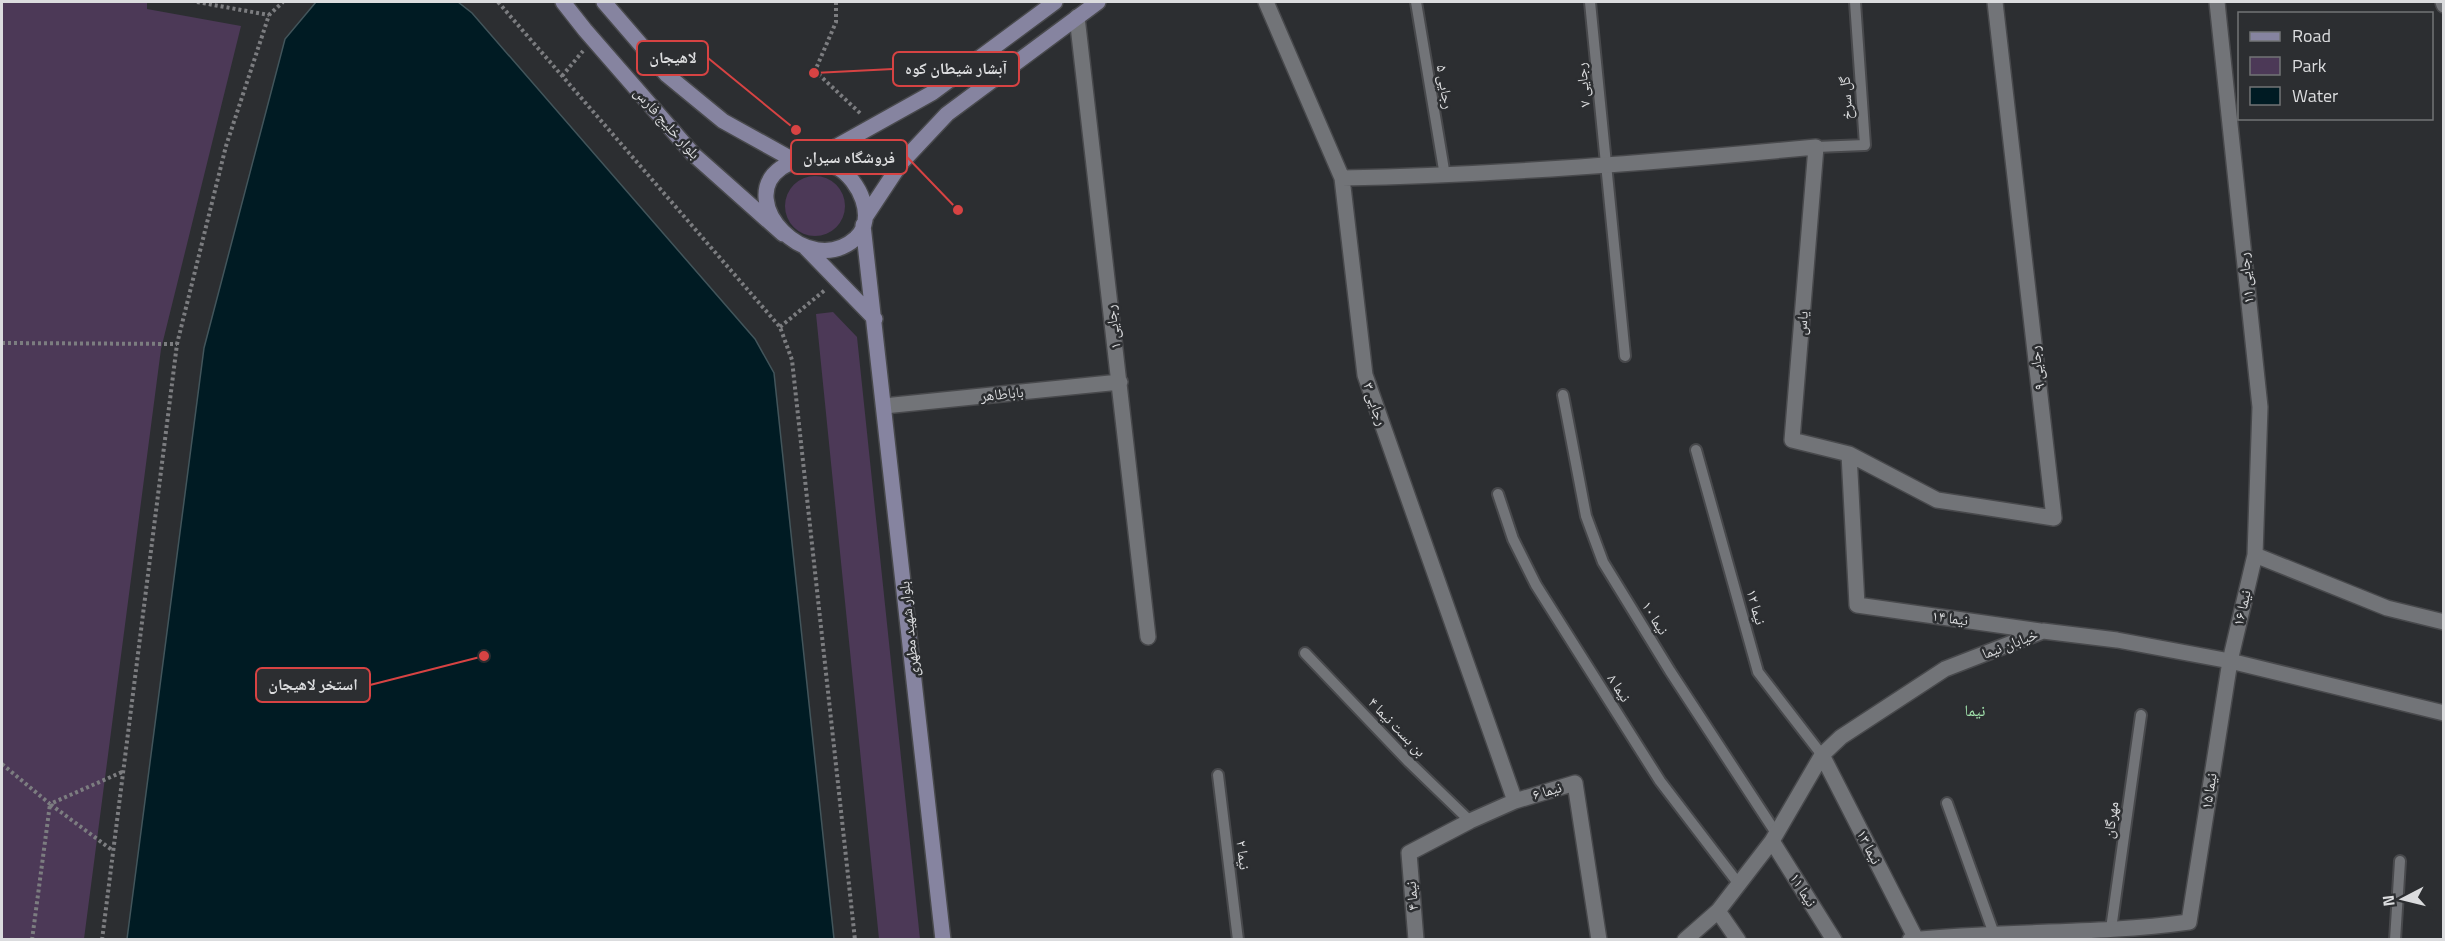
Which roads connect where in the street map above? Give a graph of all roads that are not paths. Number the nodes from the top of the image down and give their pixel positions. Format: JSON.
{"nodes":[{"id":1,"x":563,"y":2,"type":"edge"},
{"id":2,"x":604,"y":2,"type":"edge"},
{"id":3,"x":1055,"y":2,"type":"edge"},
{"id":4,"x":1098,"y":2,"type":"edge"},
{"id":5,"x":1266,"y":2,"type":"edge"},
{"id":6,"x":1416,"y":2,"type":"edge"},
{"id":7,"x":1590,"y":2,"type":"edge"},
{"id":8,"x":1855,"y":2,"type":"edge"},
{"id":9,"x":1995,"y":2,"type":"edge"},
{"id":10,"x":2217,"y":2,"type":"edge"},
{"id":11,"x":1077,"y":17,"type":"junction"},
{"id":12,"x":1816,"y":147,"type":"junction"},
{"id":13,"x":804,"y":161,"type":"junction"},
{"id":14,"x":1605,"y":167,"type":"junction"},
{"id":15,"x":1444,"y":177,"type":"junction"},
{"id":16,"x":1342,"y":178,"type":"junction"},
{"id":17,"x":865,"y":221,"type":"junction"},
{"id":18,"x":783,"y":234,"type":"junction"},
{"id":19,"x":806,"y":248,"type":"junction"},
{"id":20,"x":875,"y":319,"type":"junction"},
{"id":21,"x":1625,"y":356,"type":"dead end"},
{"id":22,"x":1120,"y":382,"type":"junction"},
{"id":23,"x":1563,"y":395,"type":"dead end"},
{"id":24,"x":884,"y":406,"type":"junction"},
{"id":25,"x":1696,"y":450,"type":"dead end"},
{"id":26,"x":1849,"y":454,"type":"junction"},
{"id":27,"x":1498,"y":494,"type":"dead end"},
{"id":28,"x":2255,"y":555,"type":"junction"},
{"id":29,"x":2444,"y":622,"type":"edge"},
{"id":30,"x":2043,"y":631,"type":"junction"},
{"id":31,"x":1148,"y":637,"type":"dead end"},
{"id":32,"x":1305,"y":653,"type":"dead end"},
{"id":33,"x":2230,"y":661,"type":"junction"},
{"id":34,"x":2444,"y":713,"type":"edge"},
{"id":35,"x":2141,"y":715,"type":"dead end"},
{"id":36,"x":1822,"y":755,"type":"junction"},
{"id":37,"x":1218,"y":775,"type":"dead end"},
{"id":38,"x":1515,"y":801,"type":"junction"},
{"id":39,"x":1947,"y":803,"type":"dead end"},
{"id":40,"x":1470,"y":821,"type":"junction"},
{"id":41,"x":1774,"y":837,"type":"junction"},
{"id":42,"x":1409,"y":853,"type":"joint"},
{"id":43,"x":2400,"y":861,"type":"dead end"},
{"id":44,"x":1738,"y":883,"type":"junction"},
{"id":45,"x":1718,"y":911,"type":"junction"},
{"id":46,"x":2111,"y":929,"type":"junction"},
{"id":47,"x":2152,"y":933,"type":"edge"},
{"id":48,"x":1994,"y":934,"type":"junction"},
{"id":49,"x":2063,"y":935,"type":"edge"},
{"id":50,"x":1943,"y":938,"type":"edge"},
{"id":51,"x":943,"y":939,"type":"edge"},
{"id":52,"x":1238,"y":939,"type":"edge"},
{"id":53,"x":1416,"y":939,"type":"edge"},
{"id":54,"x":1599,"y":939,"type":"edge"},
{"id":55,"x":1685,"y":939,"type":"edge"},
{"id":56,"x":1738,"y":939,"type":"edge"},
{"id":57,"x":1834,"y":939,"type":"edge"},
{"id":58,"x":1910,"y":939,"type":"edge"},
{"id":59,"x":1916,"y":939,"type":"edge"},
{"id":60,"x":2395,"y":939,"type":"edge"}],
"edges":[{"from":1,"to":18,"type":"main road","name":"بلوار خلیج فارس"},
{"from":2,"to":13,"type":"main road"},
{"from":3,"to":13,"type":"main road"},
{"from":4,"to":11,"type":"main road"},
{"from":5,"to":16,"type":"street","name":"رجایی ۳"},
{"from":6,"to":15,"type":"lane","name":"رجایی ۵"},
{"from":7,"to":14,"type":"lane","name":"رجایی ۷"},
{"from":8,"to":12,"type":"lane","name":"گل سرخ"},
{"from":9,"to":26,"type":"street","name":"رجایی ۹"},
{"from":10,"to":28,"type":"street","name":"رجایی ۱۱"},
{"from":11,"to":17,"type":"main road"},
{"from":11,"to":22,"type":"street","name":"رجایی ۱"},
{"from":12,"to":14,"type":"street"},
{"from":12,"to":26,"type":"street","name":"یاس"},
{"from":13,"to":17,"type":"main road"},
{"from":13,"to":18,"type":"main road"},
{"from":14,"to":15,"type":"street"},
{"from":14,"to":21,"type":"lane","name":"رجایی ۷"},
{"from":15,"to":16,"type":"street"},
{"from":16,"to":38,"type":"street","name":"رجایی ۳"},
{"from":17,"to":19,"type":"main road"},
{"from":17,"to":20,"type":"main road","name":"بلوار شهید مطهری"},
{"from":18,"to":19,"type":"main road"},
{"from":19,"to":20,"type":"main road"},
{"from":20,"to":24,"type":"main road","name":"بلوار شهید مطهری"},
{"from":22,"to":24,"type":"street","name":"باباطاهر"},
{"from":22,"to":31,"type":"street","name":"رجایی ۱"},
{"from":23,"to":41,"type":"lane","name":"نیما ۱۰"},
{"from":24,"to":51,"type":"main road","name":"بلوار شهید مطهری"},
{"from":25,"to":36,"type":"lane","name":"نیما ۱۲"},
{"from":26,"to":30,"type":"street","name":"نیما ۱۴"},
{"from":27,"to":44,"type":"lane","name":"نیما ۸"},
{"from":28,"to":29,"type":"street"},
{"from":28,"to":33,"type":"street","name":"نیما ۱۶"},
{"from":30,"to":33,"type":"street","name":"خیابان نیما"},
{"from":30,"to":36,"type":"street","name":"خیابان نیما"},
{"from":32,"to":40,"type":"lane","name":"بن بست نیما ۴"},
{"from":33,"to":34,"type":"street","name":"خیابان نیما"},
{"from":33,"to":47,"type":"street","name":"نیما ۱۵"},
{"from":35,"to":46,"type":"lane","name":"مهرگان"},
{"from":36,"to":41,"type":"street","name":"خیابان نیما"},
{"from":36,"to":59,"type":"street","name":"نیما ۱۳"},
{"from":37,"to":52,"type":"lane","name":"نیما ۲"},
{"from":38,"to":40,"type":"street","name":"نیما ۶"},
{"from":38,"to":54,"type":"street","name":"نیما ۶"},
{"from":39,"to":48,"type":"lane"},
{"from":40,"to":42,"type":"street","name":"نیما ۶"},
{"from":41,"to":44,"type":"street","name":"خیابان نیما"},
{"from":41,"to":57,"type":"street","name":"نیما ۱۱"},
{"from":42,"to":53,"type":"street","name":"نیما ۴"},
{"from":43,"to":60,"type":"lane"},
{"from":44,"to":45,"type":"street","name":"خیابان نیما"},
{"from":45,"to":55,"type":"street","name":"خیابان نیما"},
{"from":45,"to":56,"type":"street"},
{"from":46,"to":47,"type":"street"},
{"from":46,"to":49,"type":"street"},
{"from":48,"to":49,"type":"street"},
{"from":48,"to":50,"type":"street"},
{"from":50,"to":59,"type":"street"},
{"from":58,"to":59,"type":"street"}]}
